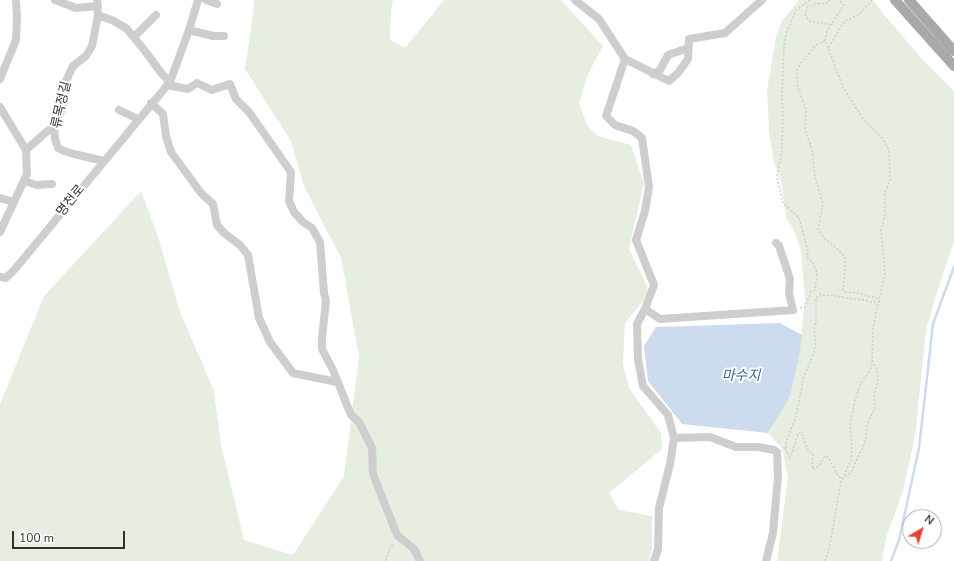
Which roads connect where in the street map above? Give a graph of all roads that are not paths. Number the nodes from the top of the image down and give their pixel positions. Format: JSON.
{"nodes":[{"id":1,"x":16,"y":0,"type":"edge"},
{"id":2,"x":55,"y":0,"type":"edge"},
{"id":3,"x":198,"y":0,"type":"edge"},
{"id":4,"x":206,"y":0,"type":"edge"},
{"id":5,"x":575,"y":0,"type":"edge"},
{"id":6,"x":762,"y":0,"type":"edge"},
{"id":7,"x":895,"y":0,"type":"edge"},
{"id":8,"x":909,"y":0,"type":"edge"},
{"id":9,"x":97,"y":3,"type":"edge"},
{"id":10,"x":217,"y":4,"type":"dead end"},
{"id":11,"x":98,"y":15,"type":"junction"},
{"id":12,"x":156,"y":15,"type":"dead end"},
{"id":13,"x":189,"y":30,"type":"junction"},
{"id":14,"x":224,"y":36,"type":"dead end"},
{"id":15,"x":134,"y":37,"type":"junction"},
{"id":16,"x":688,"y":48,"type":"junction"},
{"id":17,"x":954,"y":51,"type":"edge"},
{"id":18,"x":624,"y":59,"type":"junction"},
{"id":19,"x":954,"y":66,"type":"edge"},
{"id":20,"x":2,"y":70,"type":"edge"},
{"id":21,"x":653,"y":74,"type":"junction"},
{"id":22,"x":0,"y":80,"type":"edge"},
{"id":23,"x":168,"y":83,"type":"junction"},
{"id":24,"x":152,"y":103,"type":"junction"},
{"id":25,"x":0,"y":107,"type":"edge"},
{"id":26,"x":118,"y":110,"type":"dead end"},
{"id":27,"x":138,"y":119,"type":"junction"},
{"id":28,"x":54,"y":126,"type":"junction"},
{"id":29,"x":26,"y":150,"type":"junction"},
{"id":30,"x":104,"y":161,"type":"junction"},
{"id":31,"x":24,"y":181,"type":"junction"},
{"id":32,"x":52,"y":184,"type":"dead end"},
{"id":33,"x":0,"y":198,"type":"edge"},
{"id":34,"x":14,"y":202,"type":"junction"},
{"id":35,"x":1,"y":229,"type":"edge"},
{"id":36,"x":776,"y":243,"type":"dead end"},
{"id":37,"x":0,"y":278,"type":"edge"},
{"id":38,"x":645,"y":309,"type":"junction"},
{"id":39,"x":338,"y":382,"type":"junction"},
{"id":40,"x":674,"y":438,"type":"junction"},
{"id":41,"x":420,"y":561,"type":"edge"},
{"id":42,"x":654,"y":561,"type":"edge"},
{"id":43,"x":766,"y":561,"type":"edge"}],
"edges":[{"from":1,"to":20,"type":"street"},
{"from":2,"to":9,"type":"street"},
{"from":3,"to":13,"type":"street","name":"명천로"},
{"from":4,"to":10,"type":"street"},
{"from":5,"to":18,"type":"street"},
{"from":6,"to":16,"type":"street"},
{"from":7,"to":19,"type":"main road"},
{"from":8,"to":17,"type":"main road"},
{"from":9,"to":11,"type":"street","name":"류목정길"},
{"from":11,"to":15,"type":"street"},
{"from":11,"to":28,"type":"street","name":"류목정길"},
{"from":12,"to":15,"type":"street"},
{"from":13,"to":14,"type":"street"},
{"from":13,"to":23,"type":"street","name":"명천로"},
{"from":15,"to":23,"type":"street"},
{"from":16,"to":21,"type":"street"},
{"from":16,"to":21,"type":"street"},
{"from":18,"to":21,"type":"street"},
{"from":18,"to":38,"type":"street"},
{"from":20,"to":22,"type":"street"},
{"from":23,"to":24,"type":"street","name":"명천로"},
{"from":23,"to":39,"type":"street"},
{"from":24,"to":27,"type":"street","name":"명천로"},
{"from":24,"to":39,"type":"street"},
{"from":25,"to":29,"type":"street"},
{"from":26,"to":27,"type":"street"},
{"from":27,"to":30,"type":"street","name":"명천로"},
{"from":28,"to":29,"type":"street"},
{"from":28,"to":30,"type":"street","name":"류목정길"},
{"from":29,"to":31,"type":"street"},
{"from":30,"to":37,"type":"street","name":"명천로"},
{"from":31,"to":32,"type":"street"},
{"from":31,"to":34,"type":"street"},
{"from":33,"to":34,"type":"street"},
{"from":34,"to":35,"type":"street"},
{"from":36,"to":38,"type":"street"},
{"from":38,"to":40,"type":"street"},
{"from":39,"to":41,"type":"street"},
{"from":40,"to":42,"type":"street"},
{"from":40,"to":43,"type":"street"}]}
